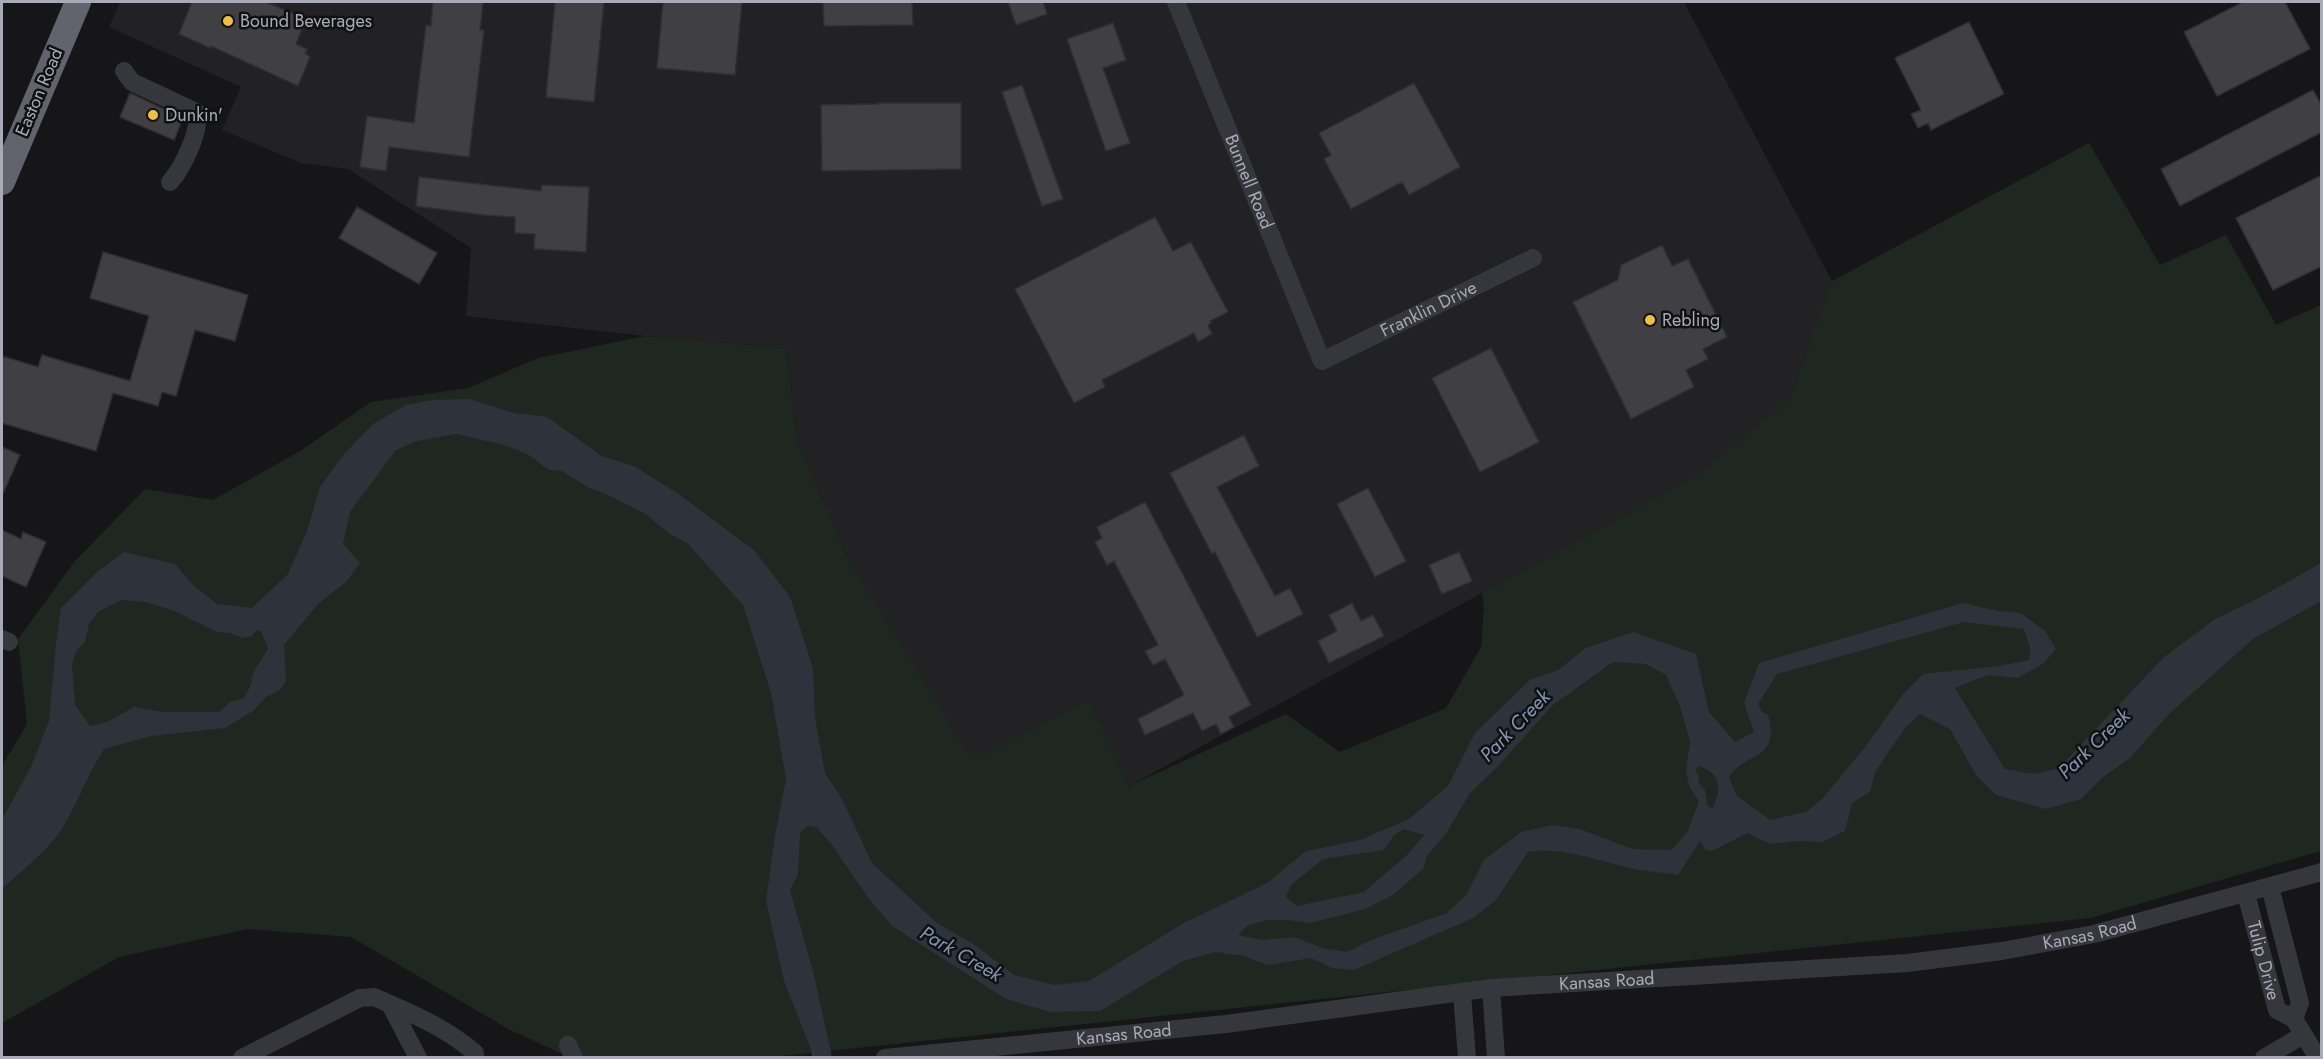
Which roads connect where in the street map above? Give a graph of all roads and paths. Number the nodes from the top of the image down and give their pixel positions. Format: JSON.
{"nodes":[{"id":1,"x":78,"y":2,"type":"edge"},
{"id":2,"x":1176,"y":2,"type":"edge"},
{"id":3,"x":124,"y":71,"type":"dead end"},
{"id":4,"x":2,"y":182,"type":"edge"},
{"id":5,"x":170,"y":182,"type":"dead end"},
{"id":6,"x":1533,"y":258,"type":"dead end"},
{"id":7,"x":1322,"y":362,"type":"joint"},
{"id":8,"x":2322,"y":872,"type":"edge"},
{"id":9,"x":2270,"y":887,"type":"junction"},
{"id":10,"x":2246,"y":894,"type":"junction"},
{"id":11,"x":1491,"y":988,"type":"junction"},
{"id":12,"x":1462,"y":993,"type":"junction"},
{"id":13,"x":390,"y":1004,"type":"junction"},
{"id":14,"x":2299,"y":1027,"type":"junction"},
{"id":15,"x":243,"y":1058,"type":"edge"},
{"id":16,"x":418,"y":1058,"type":"edge"},
{"id":17,"x":475,"y":1058,"type":"edge"},
{"id":18,"x":885,"y":1058,"type":"edge"},
{"id":19,"x":1467,"y":1058,"type":"edge"},
{"id":20,"x":1496,"y":1058,"type":"edge"},
{"id":21,"x":2264,"y":1058,"type":"edge"},
{"id":22,"x":2318,"y":1058,"type":"edge"}],
"edges":[{"from":1,"to":4,"type":"highway","name":"Easton Road"},
{"from":2,"to":7,"type":"street","name":"Bunnell Road"},
{"from":3,"to":5,"type":"street"},
{"from":6,"to":7,"type":"street","name":"Franklin Drive"},
{"from":8,"to":9,"type":"street","name":"Kansas Road"},
{"from":9,"to":10,"type":"street","name":"Kansas Road"},
{"from":9,"to":14,"type":"street","name":"Tulip Drive"},
{"from":10,"to":11,"type":"street","name":"Kansas Road"},
{"from":10,"to":14,"type":"street","name":"Tulip Drive"},
{"from":11,"to":12,"type":"street","name":"Kansas Road"},
{"from":11,"to":20,"type":"street"},
{"from":12,"to":18,"type":"street","name":"Kansas Road"},
{"from":12,"to":19,"type":"street"},
{"from":13,"to":15,"type":"street"},
{"from":13,"to":16,"type":"street"},
{"from":13,"to":17,"type":"street"},
{"from":14,"to":21,"type":"street"},
{"from":14,"to":22,"type":"street","name":"Tulip Drive"}]}
